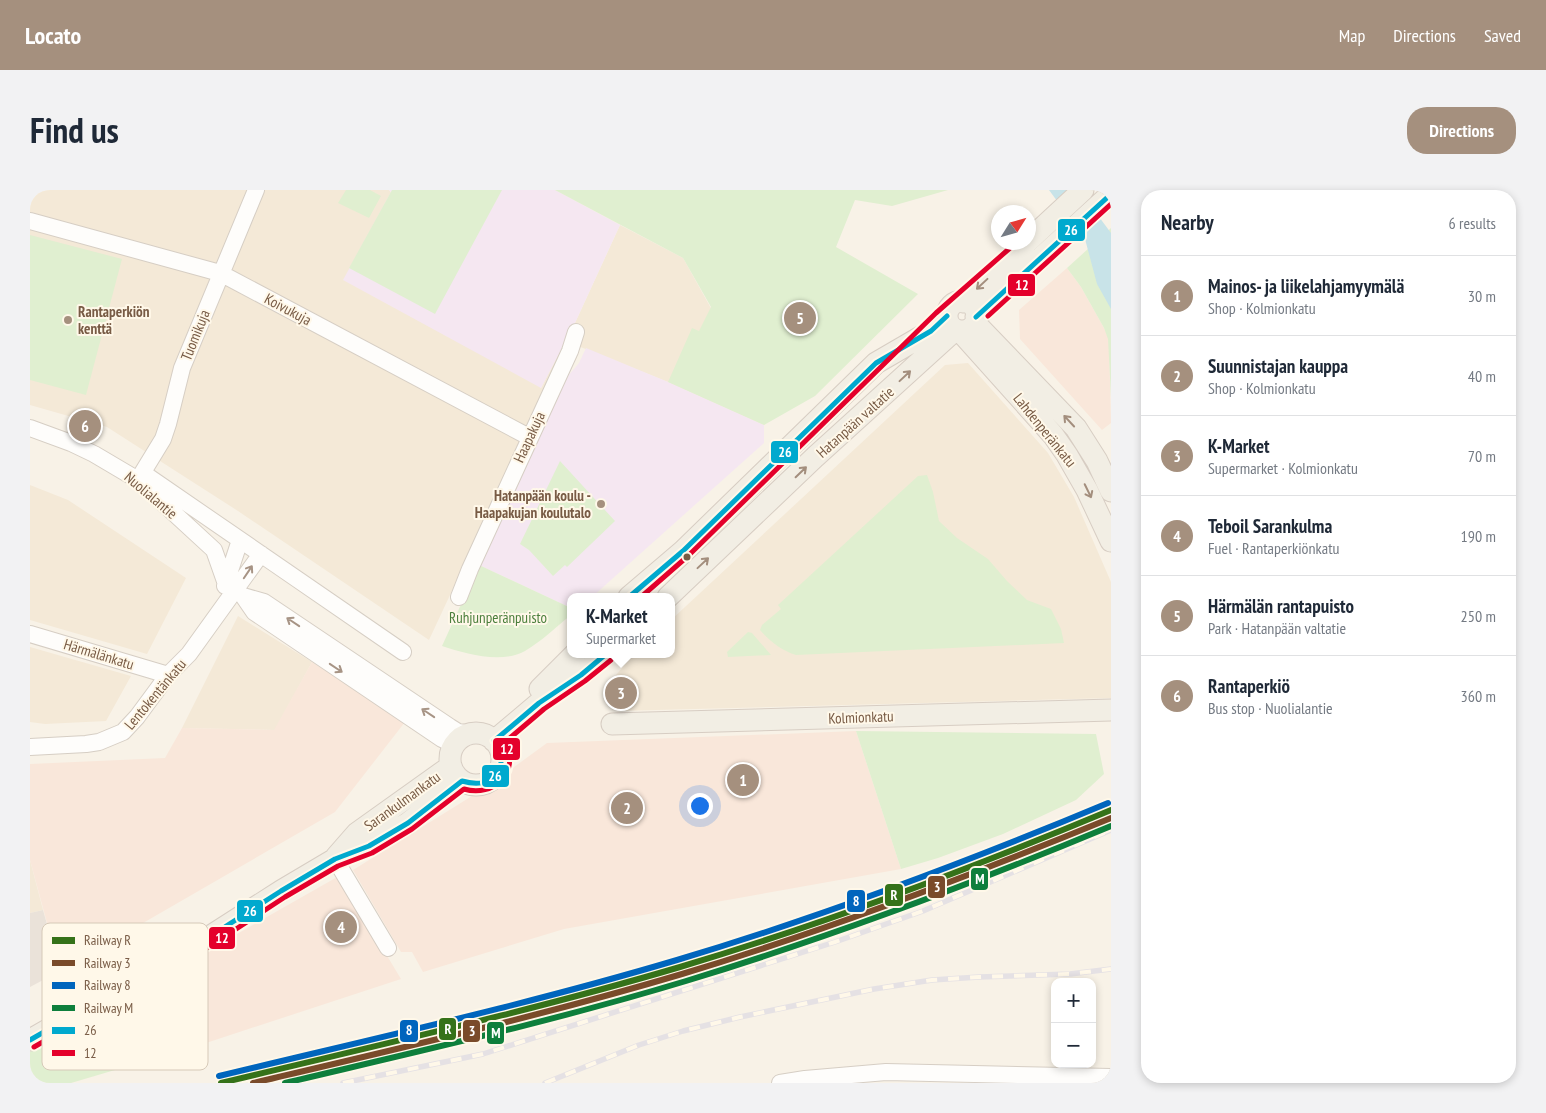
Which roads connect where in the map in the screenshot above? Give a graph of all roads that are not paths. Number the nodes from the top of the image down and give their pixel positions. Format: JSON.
{"nodes":[{"id":1,"x":256,"y":190,"type":"edge"},
{"id":2,"x":1083,"y":190,"type":"edge"},
{"id":3,"x":1105,"y":200,"type":"edge"},
{"id":4,"x":30,"y":221,"type":"edge"},
{"id":5,"x":1036,"y":234,"type":"edge"},
{"id":6,"x":1021,"y":250,"type":"edge"},
{"id":7,"x":220,"y":273,"type":"junction"},
{"id":8,"x":960,"y":322,"type":"junction"},
{"id":9,"x":576,"y":332,"type":"dead end"},
{"id":10,"x":30,"y":428,"type":"edge"},
{"id":11,"x":529,"y":437,"type":"junction"},
{"id":12,"x":140,"y":476,"type":"junction"},
{"id":13,"x":1111,"y":491,"type":"edge"},
{"id":14,"x":240,"y":540,"type":"junction"},
{"id":15,"x":1111,"y":542,"type":"edge"},
{"id":16,"x":261,"y":554,"type":"junction"},
{"id":17,"x":235,"y":591,"type":"junction"},
{"id":18,"x":634,"y":593,"type":"edge"},
{"id":19,"x":672,"y":593,"type":"edge"},
{"id":20,"x":459,"y":597,"type":"dead end"},
{"id":21,"x":30,"y":634,"type":"edge"},
{"id":22,"x":403,"y":652,"type":"dead end"},
{"id":23,"x":572,"y":658,"type":"edge"},
{"id":24,"x":601,"y":658,"type":"edge"},
{"id":25,"x":168,"y":675,"type":"junction"},
{"id":26,"x":1111,"y":710,"type":"edge"},
{"id":27,"x":612,"y":724,"type":"dead end"},
{"id":28,"x":476,"y":738,"type":"junction"},
{"id":29,"x":30,"y":747,"type":"edge"},
{"id":30,"x":456,"y":774,"type":"junction"},
{"id":31,"x":335,"y":859,"type":"junction"},
{"id":32,"x":208,"y":938,"type":"edge"},
{"id":33,"x":388,"y":948,"type":"dead end"},
{"id":34,"x":42,"y":1033,"type":"edge"},
{"id":35,"x":30,"y":1040,"type":"edge"},
{"id":36,"x":1111,"y":1077,"type":"edge"},
{"id":37,"x":903,"y":1078,"type":"edge"},
{"id":38,"x":1093,"y":1079,"type":"edge"},
{"id":39,"x":780,"y":1083,"type":"edge"}],
"edges":[{"from":1,"to":7,"type":"street","name":"Tuomikuja"},
{"from":2,"to":5,"type":"main road","name":"Hatanpään valtatie"},
{"from":3,"to":8,"type":"main road","name":"Hatanpään valtatie"},
{"from":4,"to":7,"type":"street","name":"Koivukuja"},
{"from":6,"to":8,"type":"main road","name":"Hatanpään valtatie","one_way":true},
{"from":7,"to":11,"type":"street","name":"Koivukuja"},
{"from":7,"to":12,"type":"street","name":"Tuomikuja"},
{"from":13,"to":8,"type":"main road","name":"Lahdenperänkatu","one_way":true},
{"from":8,"to":15,"type":"main road","name":"Lahdenperänkatu","one_way":true},
{"from":8,"to":18,"type":"main road","name":"Hatanpään valtatie"},
{"from":19,"to":8,"type":"main road","name":"Hatanpään valtatie","one_way":true},
{"from":9,"to":11,"type":"street","name":"Haapakuja"},
{"from":10,"to":12,"type":"street","name":"Nuolialantie"},
{"from":11,"to":20,"type":"street","name":"Haapakuja"},
{"from":12,"to":14,"type":"street"},
{"from":12,"to":17,"type":"street","name":"Nuolialantie"},
{"from":14,"to":16,"type":"street"},
{"from":14,"to":17,"type":"street"},
{"from":17,"to":16,"type":"street","one_way":true},
{"from":16,"to":22,"type":"street"},
{"from":17,"to":25,"type":"street","name":"Lentokentänkatu"},
{"from":17,"to":28,"type":"street"},
{"from":21,"to":25,"type":"street","name":"Härmälänkatu"},
{"from":23,"to":28,"type":"main road"},
{"from":24,"to":28,"type":"main road"},
{"from":25,"to":29,"type":"street","name":"Lentokentänkatu"},
{"from":26,"to":27,"type":"main road","name":"Kolmionkatu"},
{"from":28,"to":30,"type":"main road"},
{"from":28,"to":30,"type":"main road"},
{"from":30,"to":31,"type":"main road","name":"Sarankulmankatu"},
{"from":31,"to":32,"type":"main road","name":"Sarankulmankatu"},
{"from":31,"to":33,"type":"street"},
{"from":34,"to":35,"type":"main road","name":"Sarankulmankatu"},
{"from":36,"to":38,"type":"street"},
{"from":37,"to":38,"type":"street"},
{"from":37,"to":39,"type":"street"}]}
